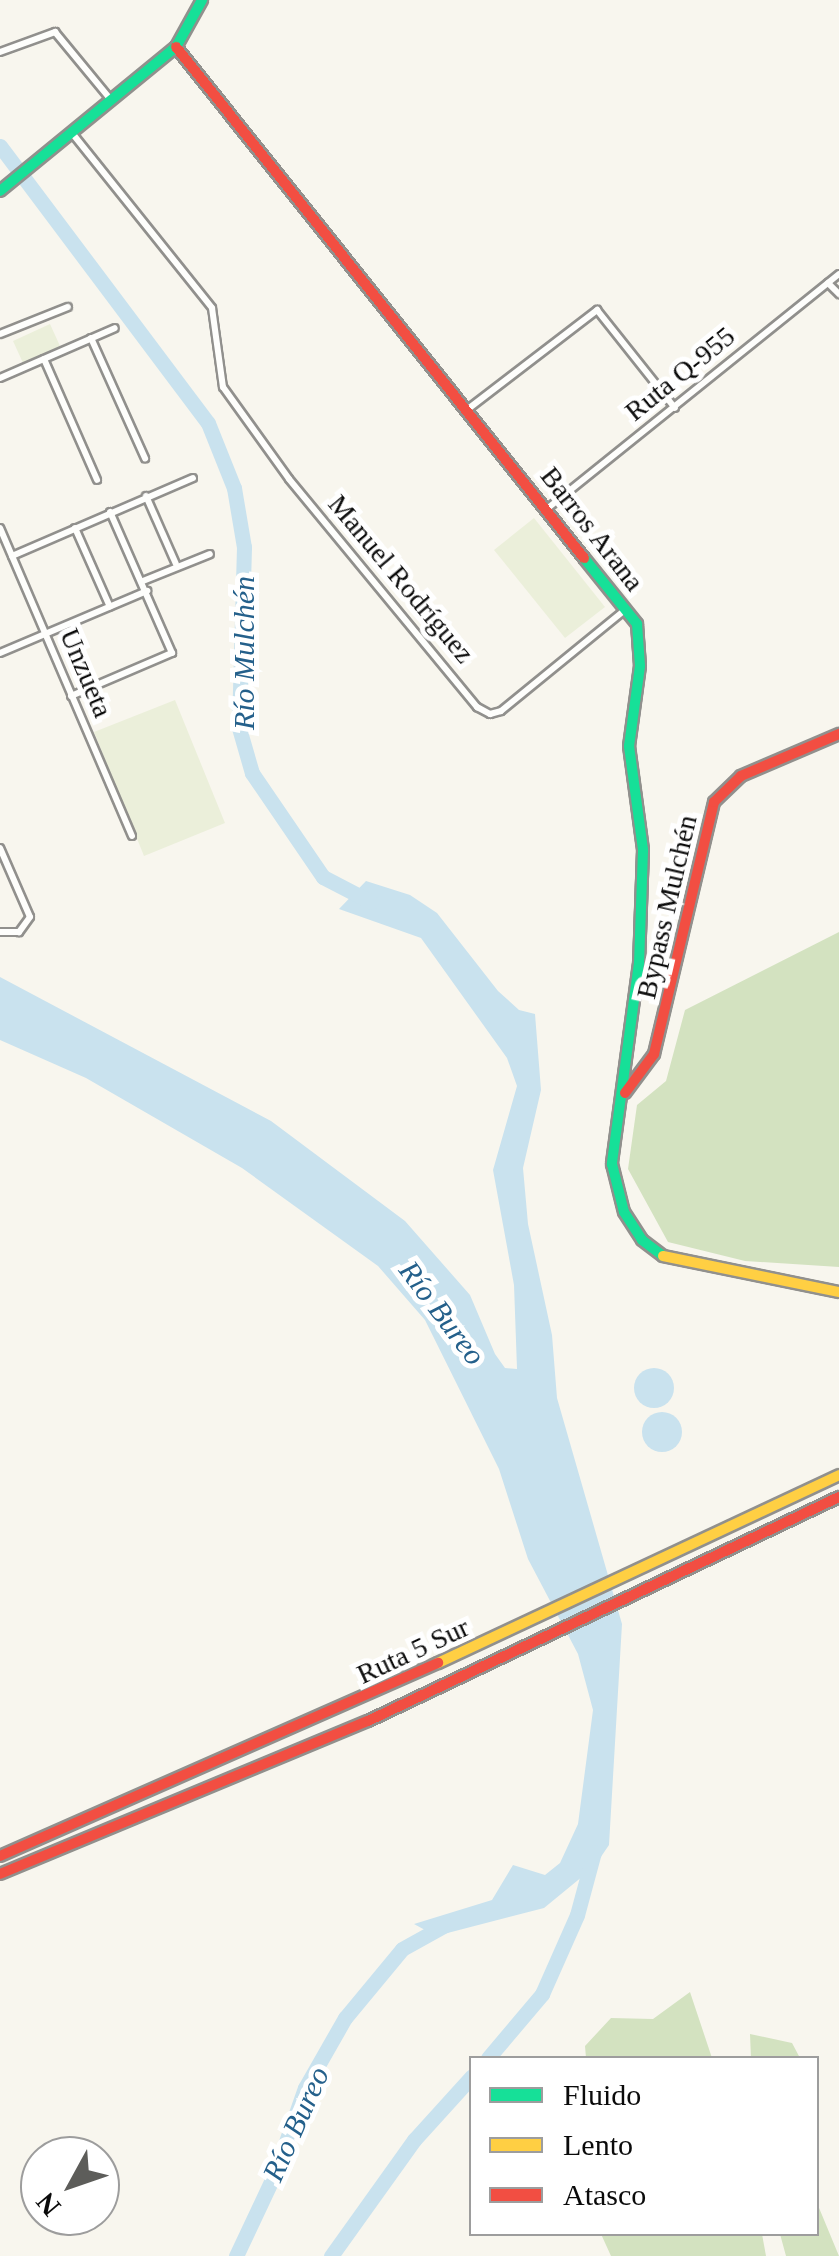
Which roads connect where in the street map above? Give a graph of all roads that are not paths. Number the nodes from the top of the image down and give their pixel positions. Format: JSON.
{"nodes":[{"id":1,"x":202,"y":0,"type":"edge"},
{"id":2,"x":176,"y":46,"type":"junction"},
{"id":3,"x":0,"y":52,"type":"edge"},
{"id":4,"x":111,"y":100,"type":"junction"},
{"id":5,"x":72,"y":133,"type":"junction"},
{"id":6,"x":0,"y":191,"type":"edge"},
{"id":7,"x":839,"y":274,"type":"edge"},
{"id":8,"x":828,"y":283,"type":"junction"},
{"id":9,"x":839,"y":294,"type":"edge"},
{"id":10,"x":68,"y":306,"type":"dead end"},
{"id":11,"x":115,"y":328,"type":"dead end"},
{"id":12,"x":0,"y":334,"type":"edge"},
{"id":13,"x":91,"y":338,"type":"junction"},
{"id":14,"x":44,"y":358,"type":"junction"},
{"id":15,"x":0,"y":378,"type":"edge"},
{"id":16,"x":675,"y":408,"type":"junction"},
{"id":17,"x":468,"y":409,"type":"junction"},
{"id":18,"x":145,"y":458,"type":"dead end"},
{"id":19,"x":193,"y":478,"type":"dead end"},
{"id":20,"x":97,"y":480,"type":"dead end"},
{"id":21,"x":146,"y":496,"type":"junction"},
{"id":22,"x":548,"y":508,"type":"junction"},
{"id":23,"x":110,"y":512,"type":"junction"},
{"id":24,"x":0,"y":528,"type":"edge"},
{"id":25,"x":75,"y":528,"type":"junction"},
{"id":26,"x":210,"y":554,"type":"dead end"},
{"id":27,"x":12,"y":556,"type":"junction"},
{"id":28,"x":176,"y":564,"type":"junction"},
{"id":29,"x":143,"y":581,"type":"junction"},
{"id":30,"x":147,"y":591,"type":"junction"},
{"id":31,"x":110,"y":607,"type":"junction"},
{"id":32,"x":627,"y":608,"type":"junction"},
{"id":33,"x":44,"y":634,"type":"junction"},
{"id":34,"x":0,"y":653,"type":"edge"},
{"id":35,"x":71,"y":696,"type":"junction"},
{"id":36,"x":839,"y":734,"type":"edge"},
{"id":37,"x":132,"y":836,"type":"dead end"},
{"id":38,"x":0,"y":848,"type":"edge"},
{"id":39,"x":0,"y":932,"type":"edge"},
{"id":40,"x":624,"y":1094,"type":"junction"},
{"id":41,"x":839,"y":1292,"type":"edge"},
{"id":42,"x":839,"y":1475,"type":"edge"},
{"id":43,"x":839,"y":1496,"type":"edge"},
{"id":44,"x":0,"y":1856,"type":"edge"},
{"id":45,"x":0,"y":1874,"type":"edge"}],
"edges":[{"from":1,"to":2,"type":"main road"},
{"from":2,"to":4,"type":"main road"},
{"from":2,"to":17,"type":"main road","name":"Barros Arana"},
{"from":3,"to":4,"type":"street"},
{"from":4,"to":5,"type":"main road"},
{"from":5,"to":6,"type":"main road"},
{"from":5,"to":32,"type":"street","name":"Manuel Rodríguez"},
{"from":7,"to":8,"type":"street","name":"Ruta Q-955"},
{"from":8,"to":9,"type":"street"},
{"from":8,"to":16,"type":"street","name":"Ruta Q-955"},
{"from":10,"to":12,"type":"street"},
{"from":11,"to":13,"type":"street"},
{"from":13,"to":14,"type":"street"},
{"from":13,"to":18,"type":"street"},
{"from":14,"to":15,"type":"street"},
{"from":14,"to":20,"type":"street"},
{"from":16,"to":17,"type":"street"},
{"from":16,"to":22,"type":"street","name":"Ruta Q-955"},
{"from":17,"to":22,"type":"main road","name":"Barros Arana"},
{"from":19,"to":21,"type":"street"},
{"from":21,"to":23,"type":"street"},
{"from":21,"to":28,"type":"street"},
{"from":22,"to":32,"type":"main road","name":"Barros Arana"},
{"from":23,"to":25,"type":"street"},
{"from":23,"to":29,"type":"street"},
{"from":24,"to":27,"type":"street","name":"Unzueta"},
{"from":25,"to":27,"type":"street"},
{"from":25,"to":31,"type":"street"},
{"from":26,"to":28,"type":"street"},
{"from":27,"to":33,"type":"street","name":"Unzueta"},
{"from":28,"to":29,"type":"street"},
{"from":29,"to":30,"type":"street"},
{"from":30,"to":31,"type":"street"},
{"from":30,"to":35,"type":"street"},
{"from":31,"to":33,"type":"street"},
{"from":32,"to":40,"type":"main road","name":"Barros Arana"},
{"from":33,"to":34,"type":"street"},
{"from":33,"to":35,"type":"street","name":"Unzueta"},
{"from":35,"to":37,"type":"street","name":"Unzueta"},
{"from":36,"to":40,"type":"main road","name":"Bypass Mulchén"},
{"from":38,"to":39,"type":"street"},
{"from":40,"to":41,"type":"main road","name":"Barros Arana"},
{"from":42,"to":44,"type":"main road","name":"Ruta 5 Sur"},
{"from":43,"to":45,"type":"main road","name":"Ruta 5 Sur"}]}
